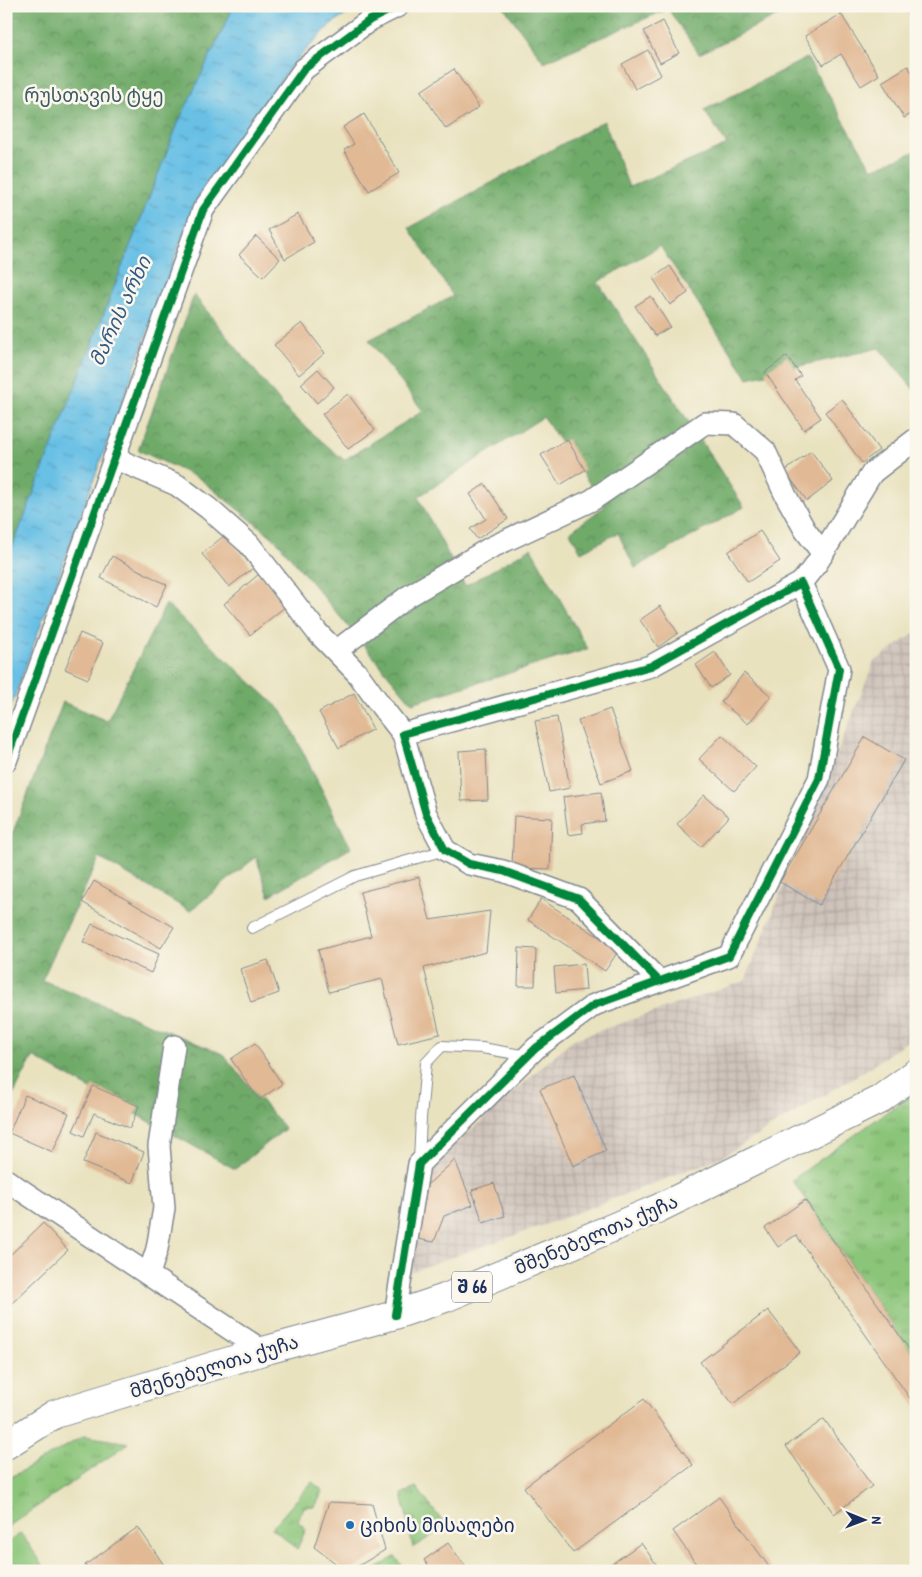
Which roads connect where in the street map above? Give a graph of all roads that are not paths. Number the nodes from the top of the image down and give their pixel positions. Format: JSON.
{"nodes":[{"id":1,"x":398,"y":6,"type":"edge"},
{"id":2,"x":916,"y":439,"type":"edge"},
{"id":3,"x":114,"y":458,"type":"junction"},
{"id":4,"x":823,"y":554,"type":"junction"},
{"id":5,"x":801,"y":583,"type":"junction"},
{"id":6,"x":336,"y":651,"type":"junction"},
{"id":7,"x":404,"y":734,"type":"junction"},
{"id":8,"x":6,"y":761,"type":"edge"},
{"id":9,"x":445,"y":850,"type":"junction"},
{"id":10,"x":252,"y":928,"type":"dead end"},
{"id":11,"x":659,"y":981,"type":"junction"},
{"id":12,"x":174,"y":1046,"type":"dead end"},
{"id":13,"x":528,"y":1056,"type":"junction"},
{"id":14,"x":916,"y":1073,"type":"edge"},
{"id":15,"x":419,"y":1164,"type":"junction"},
{"id":16,"x":6,"y":1180,"type":"edge"},
{"id":17,"x":149,"y":1274,"type":"junction"},
{"id":18,"x":395,"y":1315,"type":"junction"},
{"id":19,"x":263,"y":1351,"type":"junction"},
{"id":20,"x":6,"y":1446,"type":"edge"}],
"edges":[{"from":1,"to":3,"type":"street"},
{"from":2,"to":4,"type":"street"},
{"from":3,"to":6,"type":"street"},
{"from":3,"to":8,"type":"street"},
{"from":4,"to":5,"type":"street"},
{"from":4,"to":6,"type":"street"},
{"from":5,"to":7,"type":"street"},
{"from":5,"to":11,"type":"street"},
{"from":6,"to":7,"type":"street"},
{"from":7,"to":9,"type":"street"},
{"from":9,"to":10,"type":"lane"},
{"from":9,"to":11,"type":"street"},
{"from":11,"to":13,"type":"street"},
{"from":12,"to":17,"type":"street"},
{"from":13,"to":15,"type":"street"},
{"from":13,"to":15,"type":"lane"},
{"from":14,"to":18,"type":"main road","name":"მშენებელთა ქუჩა","number":"შ 66"},
{"from":15,"to":18,"type":"street"},
{"from":16,"to":17,"type":"street"},
{"from":17,"to":19,"type":"street"},
{"from":18,"to":19,"type":"main road","name":"მშენებელთა ქუჩა","number":"შ 66"},
{"from":19,"to":20,"type":"main road","name":"მშენებელთა ქუჩა","number":"შ 66"}]}
